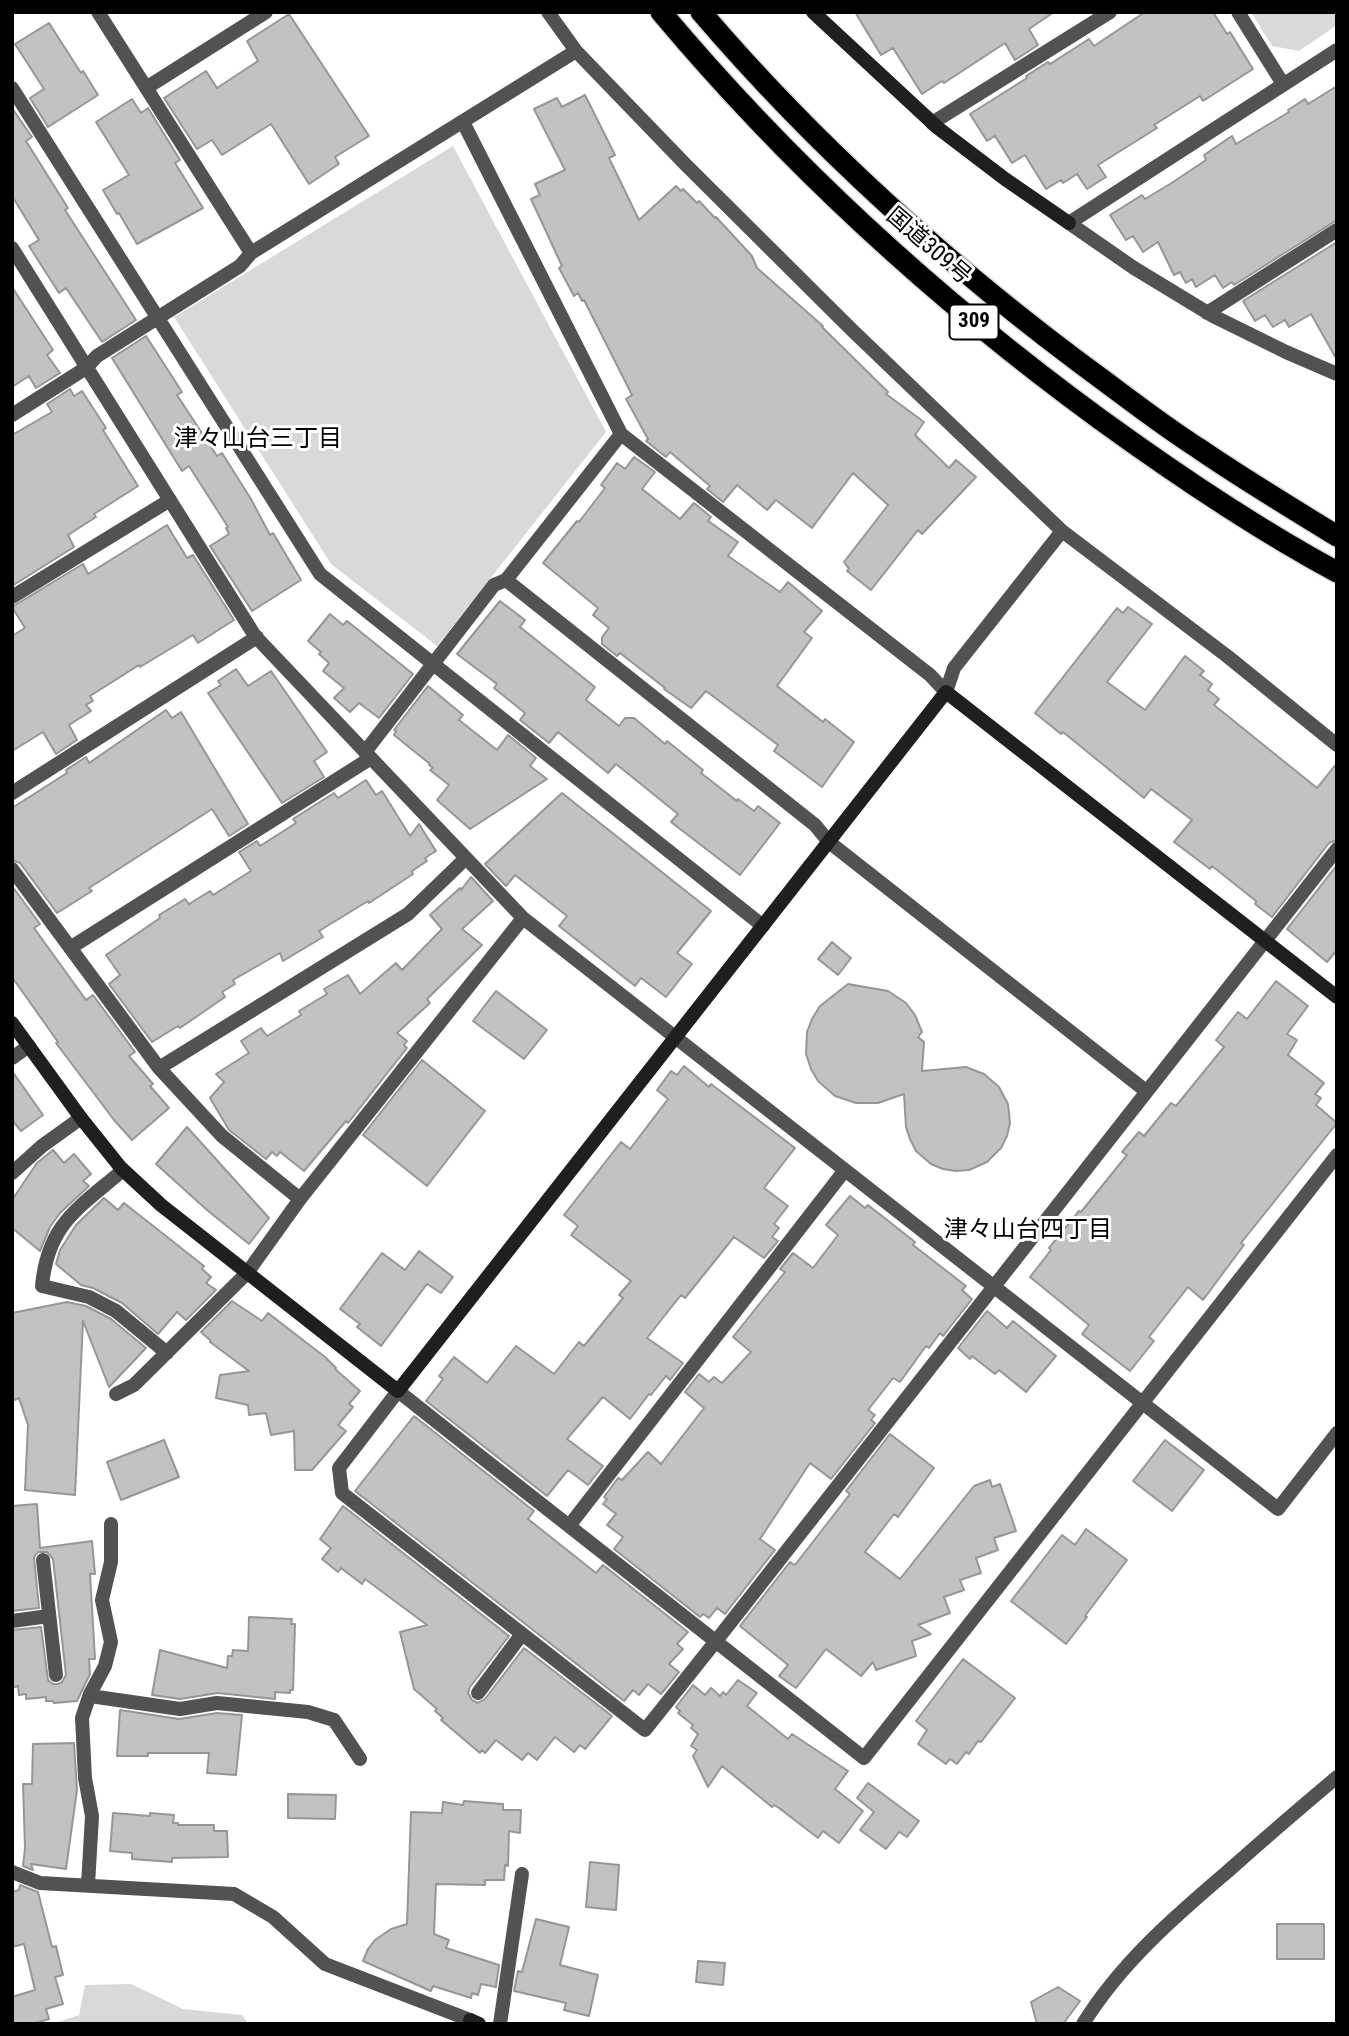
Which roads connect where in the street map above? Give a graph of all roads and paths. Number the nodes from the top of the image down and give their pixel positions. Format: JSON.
{"nodes":[{"id":1,"x":97,"y":12,"type":"edge"},
{"id":2,"x":266,"y":12,"type":"edge"},
{"id":3,"x":548,"y":12,"type":"edge"},
{"id":4,"x":661,"y":12,"type":"edge"},
{"id":5,"x":701,"y":12,"type":"edge"},
{"id":6,"x":1110,"y":12,"type":"edge"},
{"id":7,"x":1238,"y":12,"type":"edge"},
{"id":8,"x":820,"y":14,"type":"edge"},
{"id":9,"x":1337,"y":50,"type":"edge"},
{"id":10,"x":576,"y":51,"type":"junction"},
{"id":11,"x":1283,"y":84,"type":"junction"},
{"id":12,"x":12,"y":88,"type":"edge"},
{"id":13,"x":146,"y":88,"type":"junction"},
{"id":14,"x":463,"y":122,"type":"junction"},
{"id":15,"x":932,"y":123,"type":"junction"},
{"id":16,"x":1069,"y":223,"type":"junction"},
{"id":17,"x":1337,"y":230,"type":"edge"},
{"id":18,"x":12,"y":248,"type":"edge"},
{"id":19,"x":251,"y":253,"type":"junction"},
{"id":20,"x":1206,"y":313,"type":"junction"},
{"id":21,"x":158,"y":318,"type":"junction"},
{"id":22,"x":86,"y":368,"type":"junction"},
{"id":23,"x":1337,"y":374,"type":"edge"},
{"id":24,"x":12,"y":415,"type":"edge"},
{"id":25,"x":621,"y":434,"type":"junction"},
{"id":26,"x":170,"y":500,"type":"junction"},
{"id":27,"x":1062,"y":531,"type":"junction"},
{"id":28,"x":1337,"y":536,"type":"edge"},
{"id":29,"x":1337,"y":572,"type":"edge"},
{"id":30,"x":506,"y":580,"type":"junction"},
{"id":31,"x":12,"y":597,"type":"edge"},
{"id":32,"x":257,"y":637,"type":"junction"},
{"id":33,"x":433,"y":664,"type":"junction"},
{"id":34,"x":946,"y":692,"type":"junction"},
{"id":35,"x":1337,"y":746,"type":"edge"},
{"id":36,"x":368,"y":755,"type":"junction"},
{"id":37,"x":12,"y":793,"type":"edge"},
{"id":38,"x":829,"y":842,"type":"junction"},
{"id":39,"x":1337,"y":849,"type":"edge"},
{"id":40,"x":466,"y":858,"type":"junction"},
{"id":41,"x":12,"y":869,"type":"edge"},
{"id":42,"x":523,"y":918,"type":"junction"},
{"id":43,"x":763,"y":926,"type":"junction"},
{"id":44,"x":1264,"y":941,"type":"junction"},
{"id":45,"x":70,"y":948,"type":"junction"},
{"id":46,"x":1337,"y":997,"type":"edge"},
{"id":47,"x":12,"y":1023,"type":"edge"},
{"id":48,"x":675,"y":1037,"type":"junction"},
{"id":49,"x":29,"y":1046,"type":"junction"},
{"id":50,"x":12,"y":1058,"type":"edge"},
{"id":51,"x":159,"y":1068,"type":"junction"},
{"id":52,"x":1146,"y":1091,"type":"junction"},
{"id":53,"x":81,"y":1118,"type":"junction"},
{"id":54,"x":1337,"y":1155,"type":"edge"},
{"id":55,"x":123,"y":1170,"type":"junction"},
{"id":56,"x":845,"y":1170,"type":"junction"},
{"id":57,"x":12,"y":1173,"type":"edge"},
{"id":58,"x":300,"y":1199,"type":"junction"},
{"id":59,"x":247,"y":1273,"type":"junction"},
{"id":60,"x":993,"y":1287,"type":"junction"},
{"id":61,"x":167,"y":1353,"type":"junction"},
{"id":62,"x":398,"y":1391,"type":"junction"},
{"id":63,"x":116,"y":1394,"type":"dead end"},
{"id":64,"x":1141,"y":1403,"type":"junction"},
{"id":65,"x":1337,"y":1433,"type":"edge"},
{"id":66,"x":110,"y":1524,"type":"dead end"},
{"id":67,"x":569,"y":1526,"type":"junction"},
{"id":68,"x":43,"y":1560,"type":"dead end"},
{"id":69,"x":49,"y":1616,"type":"junction"},
{"id":70,"x":12,"y":1621,"type":"edge"},
{"id":71,"x":522,"y":1634,"type":"junction"},
{"id":72,"x":716,"y":1641,"type":"junction"},
{"id":73,"x":56,"y":1675,"type":"dead end"},
{"id":74,"x":478,"y":1693,"type":"dead end"},
{"id":75,"x":90,"y":1696,"type":"junction"},
{"id":76,"x":360,"y":1759,"type":"dead end"},
{"id":77,"x":1337,"y":1777,"type":"edge"},
{"id":78,"x":12,"y":1872,"type":"edge"},
{"id":79,"x":522,"y":1874,"type":"dead end"},
{"id":80,"x":88,"y":1885,"type":"junction"},
{"id":81,"x":472,"y":2022,"type":"edge"},
{"id":82,"x":500,"y":2024,"type":"edge"},
{"id":83,"x":1083,"y":2024,"type":"edge"}],
"edges":[{"from":1,"to":13,"type":"street"},
{"from":2,"to":13,"type":"street"},
{"from":3,"to":10,"type":"street"},
{"from":4,"to":29,"type":"highway","name":"国道309号","number":"309"},
{"from":5,"to":28,"type":"highway","name":"国道309号","number":"309"},
{"from":6,"to":15,"type":"street"},
{"from":7,"to":11,"type":"street"},
{"from":8,"to":15,"type":"street"},
{"from":9,"to":11,"type":"street"},
{"from":10,"to":14,"type":"street"},
{"from":10,"to":27,"type":"street"},
{"from":11,"to":16,"type":"street"},
{"from":12,"to":21,"type":"street"},
{"from":13,"to":19,"type":"street"},
{"from":14,"to":19,"type":"street"},
{"from":14,"to":25,"type":"street"},
{"from":15,"to":16,"type":"street"},
{"from":16,"to":20,"type":"street"},
{"from":17,"to":20,"type":"street"},
{"from":18,"to":22,"type":"street"},
{"from":19,"to":21,"type":"street"},
{"from":20,"to":23,"type":"street"},
{"from":21,"to":22,"type":"street"},
{"from":21,"to":33,"type":"street"},
{"from":22,"to":24,"type":"street"},
{"from":22,"to":26,"type":"street"},
{"from":25,"to":30,"type":"street"},
{"from":25,"to":34,"type":"street"},
{"from":26,"to":31,"type":"street"},
{"from":26,"to":32,"type":"street"},
{"from":27,"to":34,"type":"street"},
{"from":27,"to":35,"type":"street"},
{"from":30,"to":33,"type":"street"},
{"from":30,"to":38,"type":"street"},
{"from":32,"to":36,"type":"street"},
{"from":32,"to":37,"type":"street"},
{"from":33,"to":36,"type":"street"},
{"from":33,"to":43,"type":"street"},
{"from":34,"to":38,"type":"street"},
{"from":34,"to":44,"type":"street"},
{"from":36,"to":40,"type":"street"},
{"from":36,"to":45,"type":"street"},
{"from":38,"to":43,"type":"street"},
{"from":38,"to":52,"type":"street"},
{"from":39,"to":44,"type":"street"},
{"from":40,"to":42,"type":"street"},
{"from":40,"to":51,"type":"street"},
{"from":41,"to":45,"type":"street"},
{"from":42,"to":48,"type":"street"},
{"from":42,"to":58,"type":"street"},
{"from":43,"to":48,"type":"street"},
{"from":44,"to":46,"type":"street"},
{"from":44,"to":52,"type":"street"},
{"from":45,"to":51,"type":"street"},
{"from":47,"to":49,"type":"street"},
{"from":48,"to":56,"type":"street"},
{"from":48,"to":62,"type":"street"},
{"from":49,"to":50,"type":"street"},
{"from":49,"to":53,"type":"street"},
{"from":51,"to":58,"type":"street"},
{"from":52,"to":60,"type":"street"},
{"from":53,"to":55,"type":"street"},
{"from":53,"to":57,"type":"street"},
{"from":54,"to":64,"type":"street"},
{"from":55,"to":59,"type":"street"},
{"from":55,"to":61,"type":"street"},
{"from":56,"to":60,"type":"street"},
{"from":56,"to":67,"type":"street"},
{"from":58,"to":59,"type":"street"},
{"from":59,"to":61,"type":"street"},
{"from":59,"to":62,"type":"street"},
{"from":60,"to":64,"type":"street"},
{"from":60,"to":72,"type":"street"},
{"from":61,"to":63,"type":"street"},
{"from":62,"to":67,"type":"street"},
{"from":62,"to":71,"type":"street"},
{"from":64,"to":65,"type":"street"},
{"from":64,"to":72,"type":"street"},
{"from":66,"to":75,"type":"street"},
{"from":67,"to":72,"type":"street"},
{"from":68,"to":69,"type":"street"},
{"from":69,"to":70,"type":"street"},
{"from":69,"to":73,"type":"street"},
{"from":71,"to":72,"type":"street"},
{"from":71,"to":74,"type":"street"},
{"from":75,"to":76,"type":"street"},
{"from":75,"to":80,"type":"street"},
{"from":77,"to":83,"type":"street"},
{"from":78,"to":80,"type":"street"},
{"from":79,"to":82,"type":"street"},
{"from":80,"to":81,"type":"street"}]}
